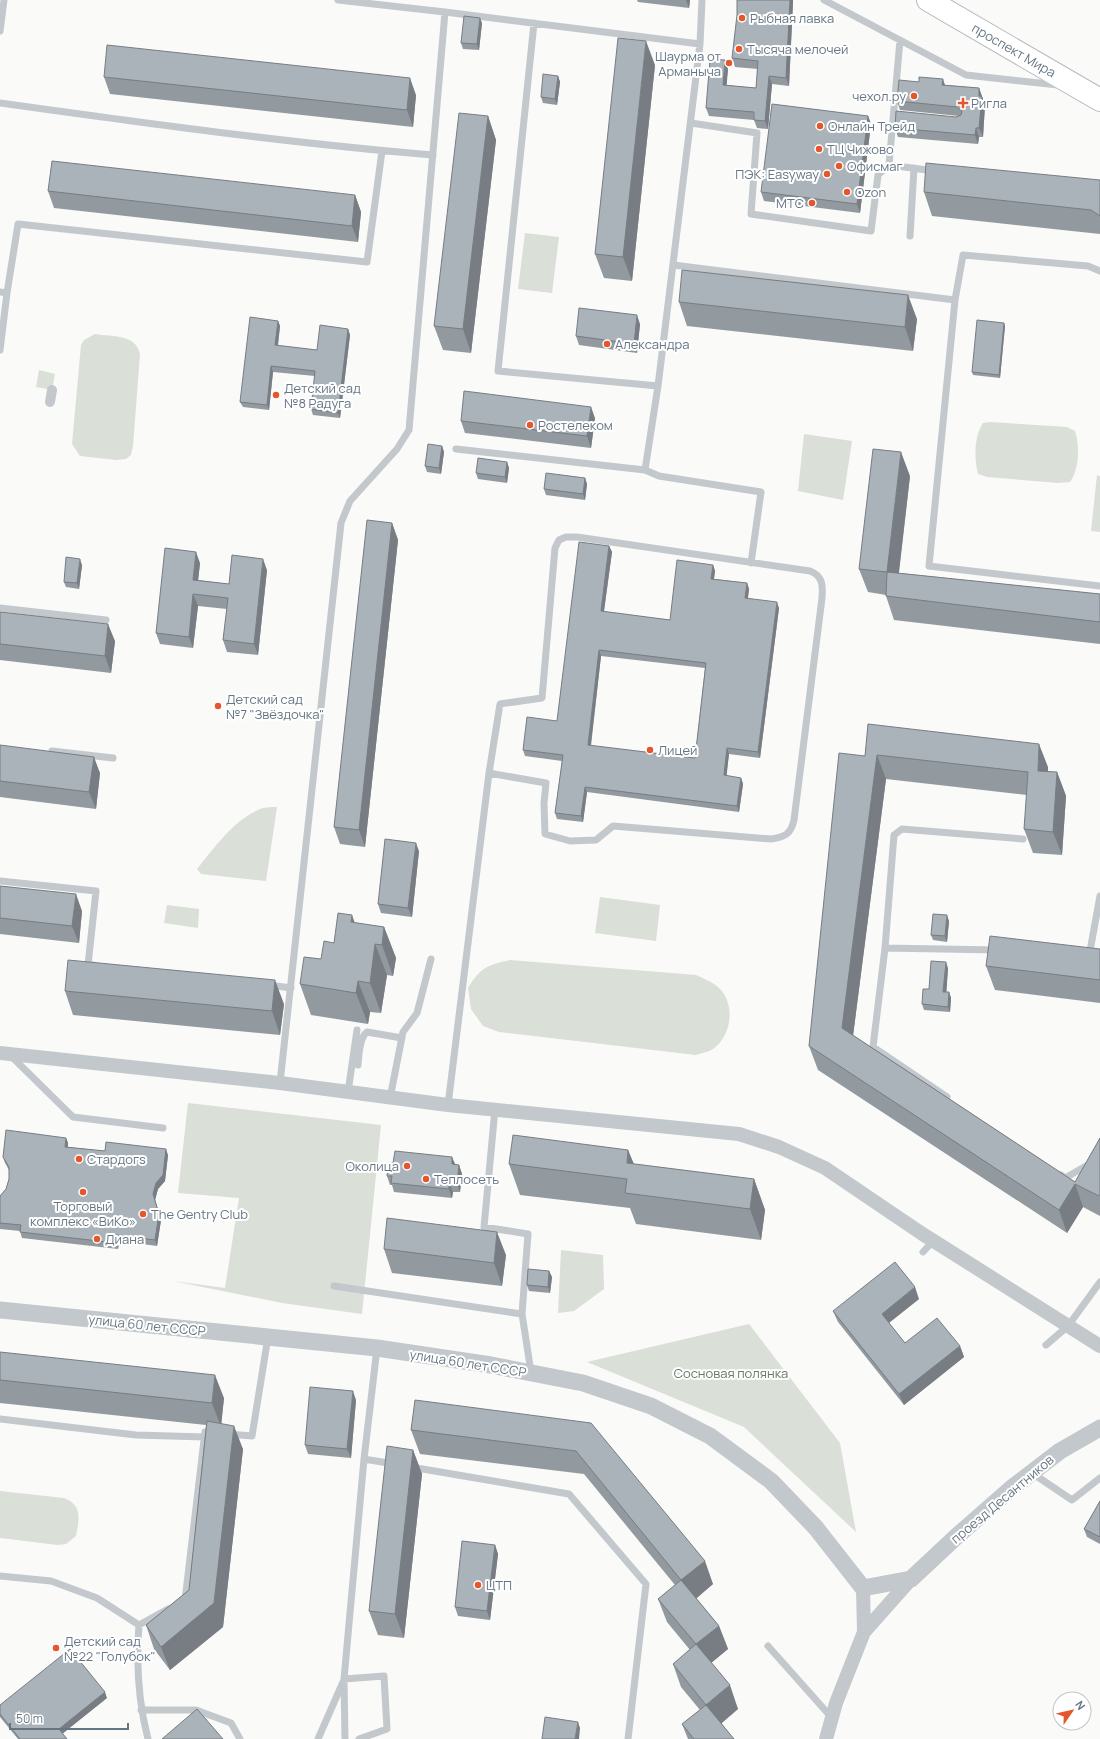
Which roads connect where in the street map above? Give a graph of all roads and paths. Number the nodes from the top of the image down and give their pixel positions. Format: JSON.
{"nodes":[{"id":1,"x":4,"y":0,"type":"edge"},
{"id":2,"x":338,"y":0,"type":"edge"},
{"id":3,"x":702,"y":0,"type":"edge"},
{"id":4,"x":824,"y":0,"type":"edge"},
{"id":5,"x":928,"y":0,"type":"edge"},
{"id":6,"x":406,"y":4,"type":"edge"},
{"id":7,"x":445,"y":12,"type":"junction"},
{"id":8,"x":534,"y":23,"type":"junction"},
{"id":9,"x":0,"y":31,"type":"edge"},
{"id":10,"x":900,"y":40,"type":"junction"},
{"id":11,"x":700,"y":44,"type":"junction"},
{"id":12,"x":1079,"y":87,"type":"junction"},
{"id":13,"x":1100,"y":100,"type":"edge"},
{"id":14,"x":0,"y":103,"type":"edge"},
{"id":15,"x":690,"y":122,"type":"junction"},
{"id":16,"x":382,"y":151,"type":"junction"},
{"id":17,"x":433,"y":155,"type":"junction"},
{"id":18,"x":889,"y":166,"type":"junction"},
{"id":19,"x":914,"y":168,"type":"junction"},
{"id":20,"x":945,"y":172,"type":"edge"},
{"id":21,"x":910,"y":236,"type":"dead end"},
{"id":22,"x":673,"y":265,"type":"junction"},
{"id":23,"x":1100,"y":271,"type":"edge"},
{"id":24,"x":3,"y":292,"type":"edge"},
{"id":25,"x":955,"y":300,"type":"junction"},
{"id":26,"x":0,"y":350,"type":"edge"},
{"id":27,"x":658,"y":386,"type":"junction"},
{"id":28,"x":52,"y":390,"type":"dead end"},
{"id":29,"x":50,"y":402,"type":"dead end"},
{"id":30,"x":456,"y":449,"type":"dead end"},
{"id":31,"x":645,"y":470,"type":"junction"},
{"id":32,"x":751,"y":563,"type":"junction"},
{"id":33,"x":1100,"y":586,"type":"edge"},
{"id":34,"x":0,"y":608,"type":"edge"},
{"id":35,"x":106,"y":620,"type":"dead end"},
{"id":36,"x":45,"y":751,"type":"edge"},
{"id":37,"x":113,"y":758,"type":"dead end"},
{"id":38,"x":489,"y":773,"type":"junction"},
{"id":39,"x":1023,"y":839,"type":"edge"},
{"id":40,"x":0,"y":881,"type":"edge"},
{"id":41,"x":1100,"y":896,"type":"edge"},
{"id":42,"x":885,"y":948,"type":"junction"},
{"id":43,"x":1003,"y":950,"type":"edge"},
{"id":44,"x":1082,"y":951,"type":"edge"},
{"id":45,"x":1090,"y":951,"type":"junction"},
{"id":46,"x":1100,"y":957,"type":"edge"},
{"id":47,"x":431,"y":959,"type":"dead end"},
{"id":48,"x":103,"y":966,"type":"edge"},
{"id":49,"x":258,"y":984,"type":"edge"},
{"id":50,"x":291,"y":988,"type":"junction"},
{"id":51,"x":357,"y":1030,"type":"edge"},
{"id":52,"x":402,"y":1038,"type":"junction"},
{"id":53,"x":4,"y":1053,"type":"edge"},
{"id":54,"x":358,"y":1065,"type":"dead end"},
{"id":55,"x":280,"y":1083,"type":"junction"},
{"id":56,"x":348,"y":1092,"type":"junction"},
{"id":57,"x":390,"y":1098,"type":"junction"},
{"id":58,"x":956,"y":1104,"type":"edge"},
{"id":59,"x":448,"y":1105,"type":"junction"},
{"id":60,"x":495,"y":1109,"type":"junction"},
{"id":61,"x":163,"y":1128,"type":"dead end"},
{"id":62,"x":1100,"y":1158,"type":"edge"},
{"id":63,"x":1052,"y":1169,"type":"edge"},
{"id":64,"x":933,"y":1240,"type":"junction"},
{"id":65,"x":923,"y":1252,"type":"dead end"},
{"id":66,"x":1100,"y":1282,"type":"edge"},
{"id":67,"x":334,"y":1286,"type":"dead end"},
{"id":68,"x":0,"y":1310,"type":"edge"},
{"id":69,"x":522,"y":1314,"type":"junction"},
{"id":70,"x":1068,"y":1326,"type":"junction"},
{"id":71,"x":268,"y":1337,"type":"junction"},
{"id":72,"x":1046,"y":1345,"type":"dead end"},
{"id":73,"x":1100,"y":1346,"type":"edge"},
{"id":74,"x":377,"y":1348,"type":"junction"},
{"id":75,"x":531,"y":1373,"type":"junction"},
{"id":76,"x":0,"y":1419,"type":"edge"},
{"id":77,"x":1100,"y":1428,"type":"edge"},
{"id":78,"x":205,"y":1436,"type":"junction"},
{"id":79,"x":364,"y":1459,"type":"junction"},
{"id":80,"x":1032,"y":1473,"type":"junction"},
{"id":81,"x":1100,"y":1478,"type":"edge"},
{"id":82,"x":0,"y":1576,"type":"edge"},
{"id":83,"x":911,"y":1579,"type":"junction"},
{"id":84,"x":863,"y":1588,"type":"junction"},
{"id":85,"x":139,"y":1625,"type":"junction"},
{"id":86,"x":864,"y":1632,"type":"junction"},
{"id":87,"x":768,"y":1646,"type":"dead end"},
{"id":88,"x":344,"y":1678,"type":"junction"},
{"id":89,"x":141,"y":1710,"type":"junction"},
{"id":90,"x":832,"y":1718,"type":"junction"},
{"id":91,"x":148,"y":1739,"type":"edge"},
{"id":92,"x":240,"y":1739,"type":"edge"},
{"id":93,"x":318,"y":1739,"type":"edge"},
{"id":94,"x":345,"y":1739,"type":"edge"},
{"id":95,"x":359,"y":1739,"type":"edge"},
{"id":96,"x":628,"y":1739,"type":"edge"},
{"id":97,"x":826,"y":1739,"type":"edge"}],
"edges":[{"from":1,"to":9,"type":"lane"},
{"from":2,"to":6,"type":"lane"},
{"from":3,"to":11,"type":"lane"},
{"from":4,"to":10,"type":"lane"},
{"from":5,"to":12,"type":"main road","name":"проспект Мира"},
{"from":6,"to":7,"type":"lane"},
{"from":7,"to":8,"type":"lane"},
{"from":7,"to":17,"type":"lane"},
{"from":8,"to":11,"type":"lane"},
{"from":8,"to":27,"type":"lane"},
{"from":10,"to":12,"type":"lane"},
{"from":10,"to":18,"type":"lane"},
{"from":11,"to":15,"type":"lane"},
{"from":12,"to":13,"type":"main road","name":"проспект Мира"},
{"from":14,"to":16,"type":"lane"},
{"from":15,"to":18,"type":"lane"},
{"from":15,"to":22,"type":"lane"},
{"from":16,"to":17,"type":"lane"},
{"from":16,"to":24,"type":"lane"},
{"from":17,"to":50,"type":"lane"},
{"from":18,"to":19,"type":"lane"},
{"from":19,"to":20,"type":"lane"},
{"from":19,"to":21,"type":"lane"},
{"from":22,"to":25,"type":"lane"},
{"from":22,"to":27,"type":"lane"},
{"from":23,"to":25,"type":"lane"},
{"from":24,"to":26,"type":"lane"},
{"from":25,"to":33,"type":"lane"},
{"from":27,"to":31,"type":"lane"},
{"from":28,"to":29,"type":"street"},
{"from":30,"to":31,"type":"lane"},
{"from":31,"to":32,"type":"lane"},
{"from":32,"to":38,"type":"lane"},
{"from":32,"to":38,"type":"lane"},
{"from":34,"to":35,"type":"lane"},
{"from":36,"to":37,"type":"lane"},
{"from":38,"to":59,"type":"lane"},
{"from":39,"to":42,"type":"lane"},
{"from":40,"to":48,"type":"lane"},
{"from":41,"to":45,"type":"lane"},
{"from":42,"to":43,"type":"lane"},
{"from":42,"to":58,"type":"lane"},
{"from":44,"to":45,"type":"lane"},
{"from":45,"to":46,"type":"lane"},
{"from":47,"to":52,"type":"lane"},
{"from":49,"to":50,"type":"lane"},
{"from":50,"to":55,"type":"lane"},
{"from":51,"to":56,"type":"lane"},
{"from":52,"to":54,"type":"lane"},
{"from":52,"to":57,"type":"lane"},
{"from":53,"to":55,"type":"street"},
{"from":53,"to":61,"type":"lane"},
{"from":55,"to":56,"type":"street"},
{"from":56,"to":57,"type":"street"},
{"from":57,"to":59,"type":"street"},
{"from":59,"to":60,"type":"street"},
{"from":60,"to":64,"type":"street"},
{"from":60,"to":69,"type":"lane"},
{"from":62,"to":63,"type":"lane"},
{"from":64,"to":65,"type":"lane"},
{"from":64,"to":70,"type":"street"},
{"from":66,"to":70,"type":"lane"},
{"from":67,"to":69,"type":"lane"},
{"from":68,"to":71,"type":"street","name":"улица 60 лет СССР"},
{"from":69,"to":75,"type":"lane"},
{"from":70,"to":72,"type":"lane"},
{"from":70,"to":73,"type":"street"},
{"from":71,"to":74,"type":"street","name":"улица 60 лет СССР"},
{"from":71,"to":78,"type":"lane"},
{"from":74,"to":75,"type":"street","name":"улица 60 лет СССР"},
{"from":74,"to":79,"type":"lane"},
{"from":75,"to":84,"type":"street","name":"улица 60 лет СССР"},
{"from":76,"to":78,"type":"lane"},
{"from":77,"to":80,"type":"street","name":"проезд Десантников"},
{"from":78,"to":85,"type":"lane"},
{"from":79,"to":88,"type":"lane"},
{"from":79,"to":96,"type":"lane"},
{"from":80,"to":81,"type":"lane"},
{"from":80,"to":83,"type":"street","name":"проезд Десантников"},
{"from":82,"to":85,"type":"lane"},
{"from":83,"to":84,"type":"street"},
{"from":83,"to":86,"type":"street"},
{"from":84,"to":86,"type":"street"},
{"from":85,"to":89,"type":"lane"},
{"from":86,"to":90,"type":"street"},
{"from":87,"to":90,"type":"lane"},
{"from":88,"to":93,"type":"lane"},
{"from":88,"to":94,"type":"lane"},
{"from":88,"to":95,"type":"lane"},
{"from":89,"to":91,"type":"lane"},
{"from":89,"to":92,"type":"lane"},
{"from":90,"to":97,"type":"street"}]}
